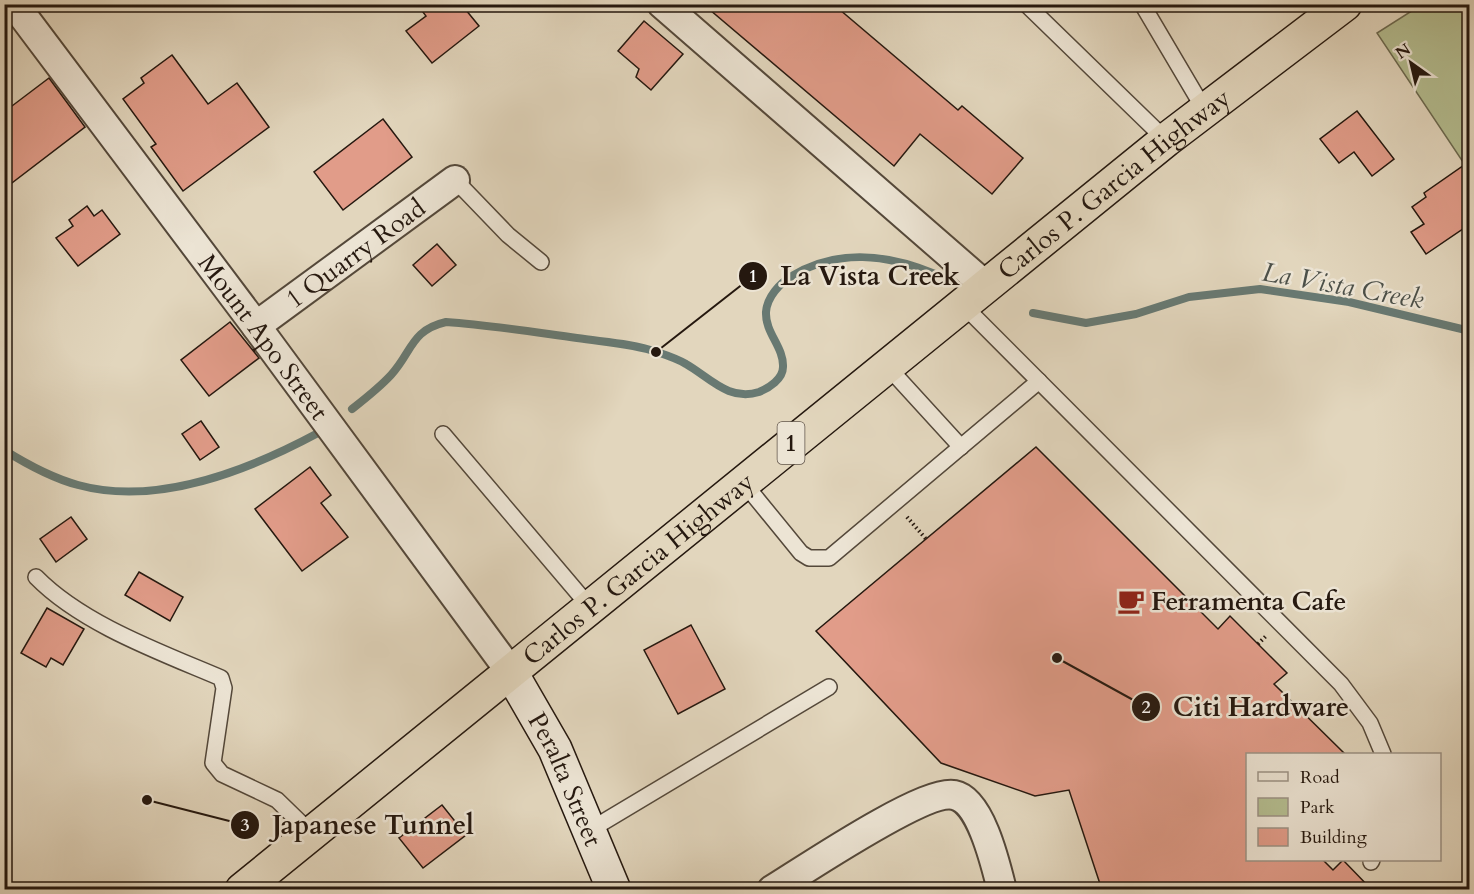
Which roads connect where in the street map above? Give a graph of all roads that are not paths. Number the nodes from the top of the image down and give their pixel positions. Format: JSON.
{"nodes":[{"id":1,"x":14,"y":4,"type":"edge"},
{"id":2,"x":662,"y":4,"type":"edge"},
{"id":3,"x":1026,"y":4,"type":"edge"},
{"id":4,"x":1142,"y":4,"type":"edge"},
{"id":5,"x":1345,"y":4,"type":"edge"},
{"id":6,"x":1204,"y":109,"type":"junction"},
{"id":7,"x":1166,"y":140,"type":"junction"},
{"id":8,"x":455,"y":180,"type":"joint"},
{"id":9,"x":541,"y":262,"type":"dead end"},
{"id":10,"x":974,"y":295,"type":"junction"},
{"id":11,"x":256,"y":326,"type":"junction"},
{"id":12,"x":886,"y":366,"type":"junction"},
{"id":13,"x":1039,"y":381,"type":"junction"},
{"id":14,"x":443,"y":434,"type":"dead end"},
{"id":15,"x":961,"y":447,"type":"junction"},
{"id":16,"x":743,"y":482,"type":"junction"},
{"id":17,"x":36,"y":576,"type":"dead end"},
{"id":18,"x":589,"y":606,"type":"junction"},
{"id":19,"x":510,"y":671,"type":"junction"},
{"id":20,"x":829,"y":687,"type":"dead end"},
{"id":21,"x":1383,"y":753,"type":"edge"},
{"id":22,"x":590,"y":830,"type":"junction"},
{"id":23,"x":311,"y":833,"type":"junction"},
{"id":24,"x":242,"y":890,"type":"edge"},
{"id":25,"x":614,"y":890,"type":"edge"},
{"id":26,"x":772,"y":890,"type":"edge"},
{"id":27,"x":1002,"y":890,"type":"edge"}],
"edges":[{"from":1,"to":11,"type":"street","name":"Mount Apo Street"},
{"from":2,"to":10,"type":"street"},
{"from":3,"to":7,"type":"lane"},
{"from":4,"to":6,"type":"lane"},
{"from":5,"to":6,"type":"highway","name":"Carlos P. Garcia Highway","number":"1"},
{"from":6,"to":7,"type":"highway","name":"Carlos P. Garcia Highway","number":"1"},
{"from":7,"to":10,"type":"highway","name":"Carlos P. Garcia Highway","number":"1"},
{"from":8,"to":9,"type":"lane"},
{"from":8,"to":11,"type":"street","name":"1 Quarry Road"},
{"from":10,"to":12,"type":"highway","name":"Carlos P. Garcia Highway","number":"1"},
{"from":10,"to":13,"type":"lane"},
{"from":11,"to":19,"type":"street","name":"Mount Apo Street"},
{"from":12,"to":15,"type":"lane"},
{"from":12,"to":16,"type":"highway","name":"Carlos P. Garcia Highway","number":"1"},
{"from":13,"to":15,"type":"lane"},
{"from":13,"to":21,"type":"lane"},
{"from":14,"to":18,"type":"lane"},
{"from":15,"to":16,"type":"lane"},
{"from":16,"to":18,"type":"highway","name":"Carlos P. Garcia Highway","number":"1"},
{"from":17,"to":23,"type":"lane"},
{"from":18,"to":19,"type":"highway","name":"Carlos P. Garcia Highway","number":"1"},
{"from":19,"to":22,"type":"street","name":"Peralta Street"},
{"from":19,"to":23,"type":"highway","name":"Carlos P. Garcia Highway","number":"1"},
{"from":20,"to":22,"type":"lane"},
{"from":22,"to":25,"type":"street","name":"Peralta Street"},
{"from":23,"to":24,"type":"highway","name":"Carlos P. Garcia Highway","number":"1"},
{"from":26,"to":27,"type":"street"}]}
